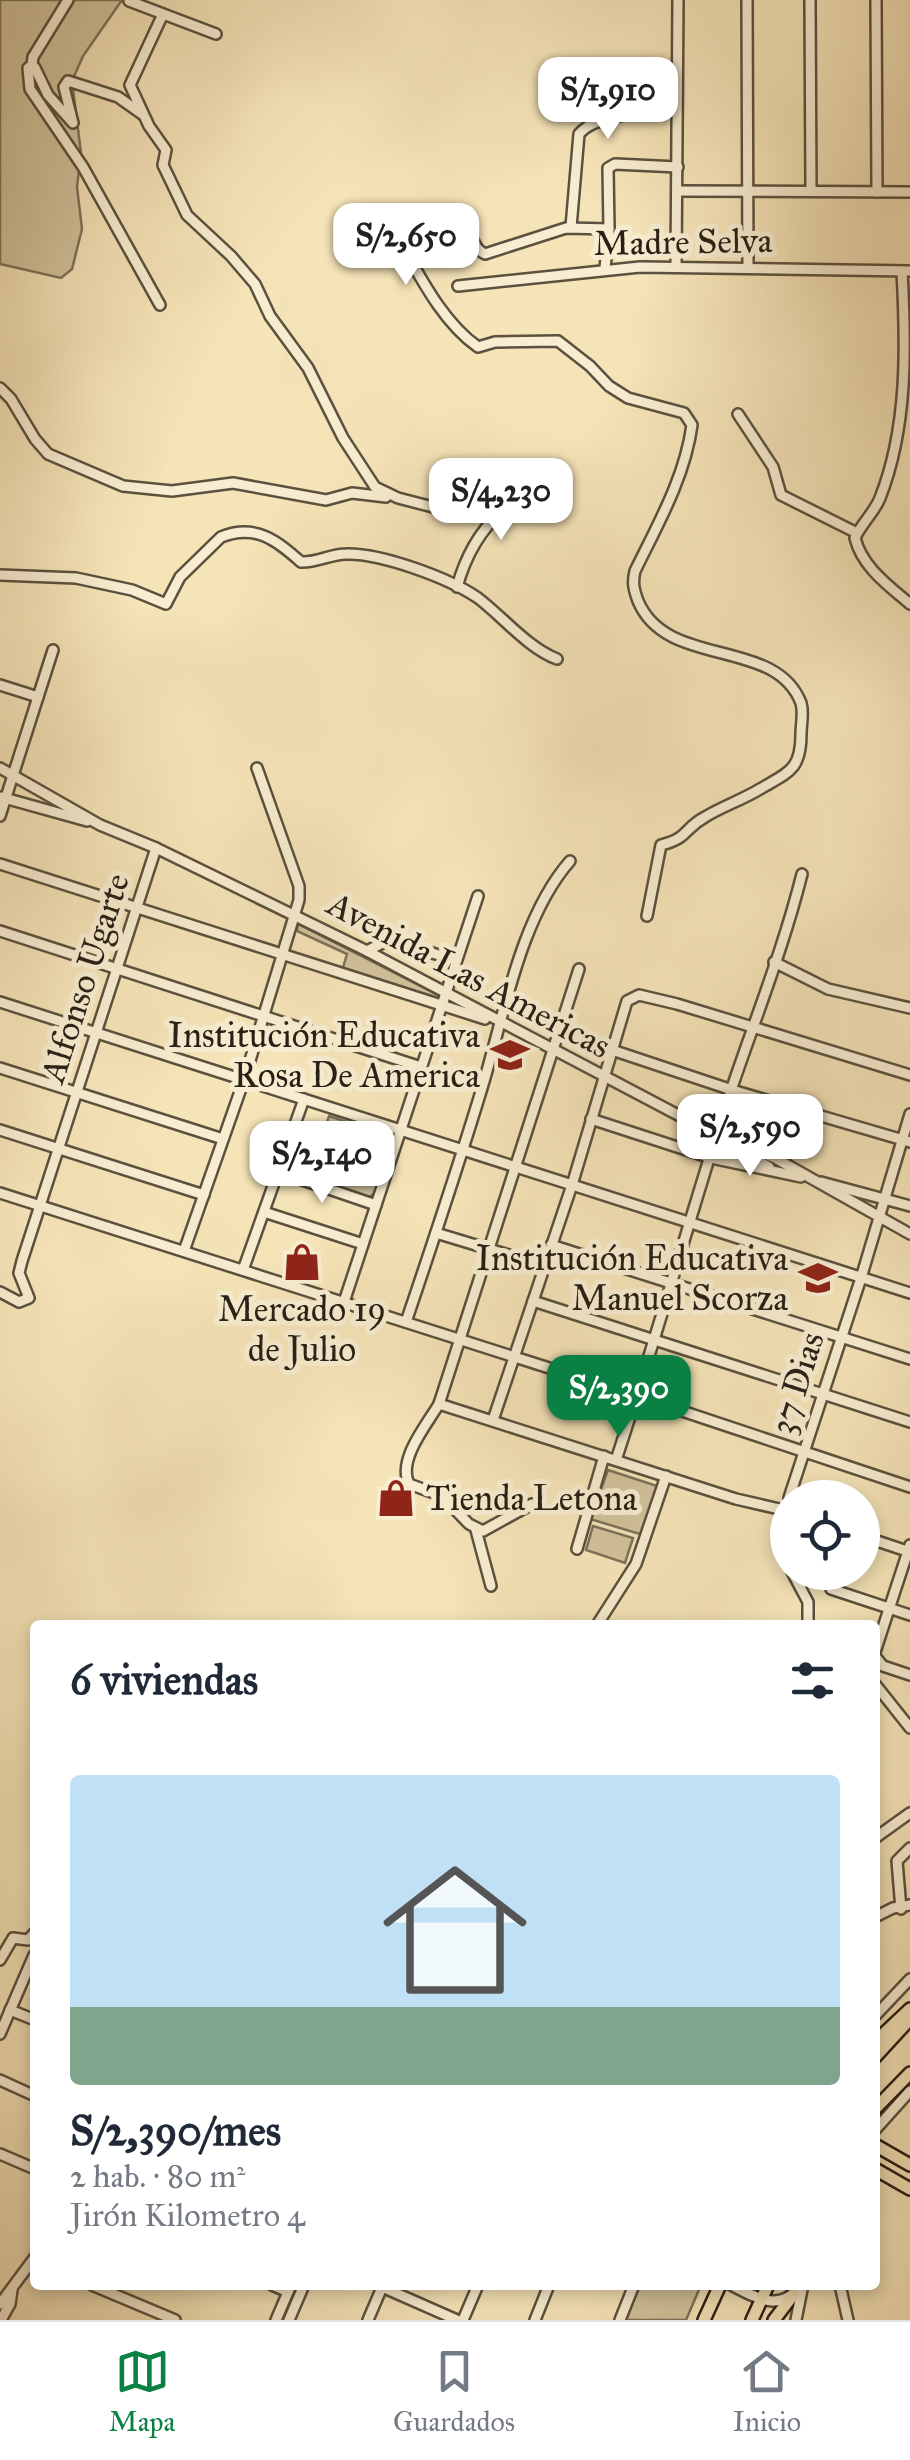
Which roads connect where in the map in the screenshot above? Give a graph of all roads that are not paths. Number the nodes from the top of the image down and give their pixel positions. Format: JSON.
{"nodes":[{"id":1,"x":68,"y":0,"type":"edge"},
{"id":2,"x":678,"y":0,"type":"edge"},
{"id":3,"x":747,"y":0,"type":"edge"},
{"id":4,"x":810,"y":0,"type":"edge"},
{"id":5,"x":876,"y":0,"type":"edge"},
{"id":6,"x":129,"y":1,"type":"edge"},
{"id":7,"x":163,"y":14,"type":"junction"},
{"id":8,"x":216,"y":34,"type":"dead end"},
{"id":9,"x":32,"y":65,"type":"junction"},
{"id":10,"x":643,"y":72,"type":"dead end"},
{"id":11,"x":144,"y":116,"type":"junction"},
{"id":12,"x":678,"y":167,"type":"junction"},
{"id":13,"x":678,"y":191,"type":"junction"},
{"id":14,"x":746,"y":191,"type":"junction"},
{"id":15,"x":812,"y":191,"type":"junction"},
{"id":16,"x":877,"y":192,"type":"junction"},
{"id":17,"x":910,"y":192,"type":"edge"},
{"id":18,"x":570,"y":228,"type":"junction"},
{"id":19,"x":610,"y":229,"type":"junction"},
{"id":20,"x":676,"y":266,"type":"junction"},
{"id":21,"x":748,"y":267,"type":"junction"},
{"id":22,"x":605,"y":268,"type":"junction"},
{"id":23,"x":906,"y":271,"type":"edge"},
{"id":24,"x":458,"y":286,"type":"dead end"},
{"id":25,"x":160,"y":306,"type":"dead end"},
{"id":26,"x":0,"y":388,"type":"edge"},
{"id":27,"x":906,"y":397,"type":"edge"},
{"id":28,"x":738,"y":414,"type":"dead end"},
{"id":29,"x":413,"y":504,"type":"junction"},
{"id":30,"x":857,"y":534,"type":"junction"},
{"id":31,"x":0,"y":575,"type":"edge"},
{"id":32,"x":457,"y":587,"type":"junction"},
{"id":33,"x":910,"y":604,"type":"edge"},
{"id":34,"x":52,"y":650,"type":"dead end"},
{"id":35,"x":558,"y":659,"type":"dead end"},
{"id":36,"x":0,"y":685,"type":"edge"},
{"id":37,"x":38,"y":698,"type":"junction"},
{"id":38,"x":0,"y":768,"type":"edge"},
{"id":39,"x":256,"y":768,"type":"dead end"},
{"id":40,"x":12,"y":774,"type":"junction"},
{"id":41,"x":2,"y":798,"type":"edge"},
{"id":42,"x":0,"y":816,"type":"edge"},
{"id":43,"x":100,"y":825,"type":"junction"},
{"id":44,"x":156,"y":848,"type":"junction"},
{"id":45,"x":570,"y":860,"type":"dead end"},
{"id":46,"x":0,"y":864,"type":"edge"},
{"id":47,"x":802,"y":874,"type":"dead end"},
{"id":48,"x":478,"y":896,"type":"dead end"},
{"id":49,"x":136,"y":909,"type":"junction"},
{"id":50,"x":296,"y":915,"type":"junction"},
{"id":51,"x":647,"y":916,"type":"dead end"},
{"id":52,"x":0,"y":931,"type":"edge"},
{"id":53,"x":366,"y":951,"type":"junction"},
{"id":54,"x":283,"y":954,"type":"junction"},
{"id":55,"x":456,"y":960,"type":"junction"},
{"id":56,"x":774,"y":962,"type":"junction"},
{"id":57,"x":117,"y":968,"type":"junction"},
{"id":58,"x":579,"y":969,"type":"dead end"},
{"id":59,"x":447,"y":993,"type":"junction"},
{"id":60,"x":0,"y":1002,"type":"edge"},
{"id":61,"x":442,"y":1006,"type":"junction"},
{"id":62,"x":910,"y":1008,"type":"edge"},
{"id":63,"x":264,"y":1015,"type":"junction"},
{"id":64,"x":502,"y":1024,"type":"junction"},
{"id":65,"x":754,"y":1028,"type":"junction"},
{"id":66,"x":97,"y":1032,"type":"junction"},
{"id":67,"x":612,"y":1050,"type":"junction"},
{"id":68,"x":552,"y":1051,"type":"junction"},
{"id":69,"x":421,"y":1067,"type":"junction"},
{"id":70,"x":0,"y":1068,"type":"edge"},
{"id":71,"x":910,"y":1076,"type":"edge"},
{"id":72,"x":603,"y":1077,"type":"junction"},
{"id":73,"x":244,"y":1080,"type":"junction"},
{"id":74,"x":732,"y":1090,"type":"junction"},
{"id":75,"x":76,"y":1093,"type":"junction"},
{"id":76,"x":304,"y":1099,"type":"junction"},
{"id":77,"x":910,"y":1114,"type":"edge"},
{"id":78,"x":591,"y":1119,"type":"junction"},
{"id":79,"x":0,"y":1130,"type":"edge"},
{"id":80,"x":402,"y":1131,"type":"junction"},
{"id":81,"x":716,"y":1135,"type":"junction"},
{"id":82,"x":223,"y":1139,"type":"junction"},
{"id":83,"x":906,"y":1141,"type":"edge"},
{"id":84,"x":58,"y":1148,"type":"junction"},
{"id":85,"x":464,"y":1150,"type":"junction"},
{"id":86,"x":710,"y":1158,"type":"junction"},
{"id":87,"x":514,"y":1166,"type":"junction"},
{"id":88,"x":279,"y":1172,"type":"junction"},
{"id":89,"x":807,"y":1178,"type":"junction"},
{"id":90,"x":572,"y":1185,"type":"junction"},
{"id":91,"x":0,"y":1193,"type":"edge"},
{"id":92,"x":204,"y":1195,"type":"junction"},
{"id":93,"x":885,"y":1199,"type":"junction"},
{"id":94,"x":38,"y":1205,"type":"junction"},
{"id":95,"x":376,"y":1205,"type":"junction"},
{"id":96,"x":910,"y":1206,"type":"edge"},
{"id":97,"x":264,"y":1212,"type":"junction"},
{"id":98,"x":879,"y":1218,"type":"junction"},
{"id":99,"x":692,"y":1223,"type":"junction"},
{"id":100,"x":436,"y":1233,"type":"junction"},
{"id":101,"x":910,"y":1234,"type":"edge"},
{"id":102,"x":364,"y":1244,"type":"junction"},
{"id":103,"x":552,"y":1245,"type":"junction"},
{"id":104,"x":488,"y":1250,"type":"junction"},
{"id":105,"x":184,"y":1252,"type":"junction"},
{"id":106,"x":545,"y":1266,"type":"junction"},
{"id":107,"x":244,"y":1270,"type":"junction"},
{"id":108,"x":862,"y":1278,"type":"junction"},
{"id":109,"x":671,"y":1283,"type":"junction"},
{"id":110,"x":0,"y":1292,"type":"edge"},
{"id":111,"x":910,"y":1293,"type":"edge"},
{"id":112,"x":534,"y":1300,"type":"junction"},
{"id":113,"x":344,"y":1302,"type":"junction"},
{"id":114,"x":406,"y":1322,"type":"junction"},
{"id":115,"x":841,"y":1338,"type":"junction"},
{"id":116,"x":654,"y":1340,"type":"junction"},
{"id":117,"x":460,"y":1341,"type":"junction"},
{"id":118,"x":514,"y":1359,"type":"junction"},
{"id":119,"x":910,"y":1359,"type":"edge"},
{"id":120,"x":823,"y":1395,"type":"junction"},
{"id":121,"x":637,"y":1396,"type":"junction"},
{"id":122,"x":439,"y":1404,"type":"junction"},
{"id":123,"x":493,"y":1420,"type":"junction"},
{"id":124,"x":910,"y":1422,"type":"edge"},
{"id":125,"x":804,"y":1452,"type":"junction"},
{"id":126,"x":604,"y":1456,"type":"junction"},
{"id":127,"x":616,"y":1460,"type":"junction"},
{"id":128,"x":666,"y":1476,"type":"junction"},
{"id":129,"x":795,"y":1480,"type":"edge"},
{"id":130,"x":910,"y":1487,"type":"edge"},
{"id":131,"x":532,"y":1504,"type":"dead end"},
{"id":132,"x":770,"y":1504,"type":"edge"},
{"id":133,"x":476,"y":1530,"type":"junction"},
{"id":134,"x":880,"y":1541,"type":"edge"},
{"id":135,"x":578,"y":1549,"type":"dead end"},
{"id":136,"x":909,"y":1549,"type":"edge"},
{"id":137,"x":491,"y":1586,"type":"dead end"},
{"id":138,"x":802,"y":1590,"type":"edge"},
{"id":139,"x":834,"y":1590,"type":"edge"},
{"id":140,"x":888,"y":1608,"type":"junction"},
{"id":141,"x":910,"y":1615,"type":"edge"},
{"id":142,"x":600,"y":1620,"type":"edge"},
{"id":143,"x":808,"y":1620,"type":"edge"},
{"id":144,"x":880,"y":1636,"type":"edge"},
{"id":145,"x":880,"y":1662,"type":"edge"},
{"id":146,"x":910,"y":1675,"type":"edge"},
{"id":147,"x":880,"y":1690,"type":"edge"},
{"id":148,"x":910,"y":1728,"type":"edge"},
{"id":149,"x":910,"y":1813,"type":"edge"},
{"id":150,"x":880,"y":1834,"type":"edge"},
{"id":151,"x":910,"y":1848,"type":"edge"},
{"id":152,"x":905,"y":1907,"type":"edge"},
{"id":153,"x":880,"y":1915,"type":"edge"},
{"id":154,"x":30,"y":1938,"type":"edge"},
{"id":155,"x":0,"y":1960,"type":"edge"},
{"id":156,"x":30,"y":1964,"type":"edge"},
{"id":157,"x":910,"y":1979,"type":"edge"},
{"id":158,"x":910,"y":2008,"type":"edge"},
{"id":159,"x":10,"y":2010,"type":"junction"},
{"id":160,"x":880,"y":2011,"type":"edge"},
{"id":161,"x":30,"y":2018,"type":"edge"},
{"id":162,"x":910,"y":2019,"type":"edge"},
{"id":163,"x":0,"y":2034,"type":"edge"},
{"id":164,"x":880,"y":2037,"type":"edge"},
{"id":165,"x":880,"y":2052,"type":"edge"},
{"id":166,"x":910,"y":2073,"type":"edge"},
{"id":167,"x":0,"y":2080,"type":"edge"},
{"id":168,"x":910,"y":2091,"type":"edge"},
{"id":169,"x":30,"y":2094,"type":"edge"},
{"id":170,"x":880,"y":2104,"type":"edge"},
{"id":171,"x":880,"y":2124,"type":"edge"},
{"id":172,"x":880,"y":2147,"type":"edge"},
{"id":173,"x":0,"y":2154,"type":"edge"},
{"id":174,"x":910,"y":2165,"type":"edge"},
{"id":175,"x":30,"y":2167,"type":"edge"},
{"id":176,"x":880,"y":2172,"type":"edge"},
{"id":177,"x":910,"y":2190,"type":"edge"},
{"id":178,"x":30,"y":2264,"type":"edge"},
{"id":179,"x":12,"y":2288,"type":"junction"},
{"id":180,"x":104,"y":2290,"type":"edge"},
{"id":181,"x":288,"y":2290,"type":"edge"},
{"id":182,"x":302,"y":2290,"type":"edge"},
{"id":183,"x":380,"y":2290,"type":"edge"},
{"id":184,"x":391,"y":2290,"type":"edge"},
{"id":185,"x":475,"y":2290,"type":"edge"},
{"id":186,"x":547,"y":2290,"type":"edge"},
{"id":187,"x":632,"y":2290,"type":"edge"},
{"id":188,"x":718,"y":2290,"type":"edge"},
{"id":189,"x":741,"y":2290,"type":"edge"},
{"id":190,"x":766,"y":2290,"type":"edge"},
{"id":191,"x":795,"y":2290,"type":"edge"},
{"id":192,"x":796,"y":2290,"type":"edge"},
{"id":193,"x":798,"y":2290,"type":"edge"},
{"id":194,"x":841,"y":2290,"type":"edge"},
{"id":195,"x":762,"y":2300,"type":"junction"},
{"id":196,"x":0,"y":2304,"type":"edge"},
{"id":197,"x":2,"y":2320,"type":"edge"},
{"id":198,"x":176,"y":2320,"type":"edge"},
{"id":199,"x":276,"y":2320,"type":"edge"},
{"id":200,"x":289,"y":2320,"type":"edge"},
{"id":201,"x":368,"y":2320,"type":"edge"},
{"id":202,"x":460,"y":2320,"type":"edge"},
{"id":203,"x":535,"y":2320,"type":"edge"},
{"id":204,"x":620,"y":2320,"type":"edge"},
{"id":205,"x":704,"y":2320,"type":"edge"},
{"id":206,"x":752,"y":2320,"type":"edge"},
{"id":207,"x":774,"y":2320,"type":"edge"},
{"id":208,"x":796,"y":2320,"type":"edge"},
{"id":209,"x":848,"y":2320,"type":"edge"}],
"edges":[{"from":1,"to":9,"type":"street"},
{"from":2,"to":12,"type":"street"},
{"from":3,"to":14,"type":"street"},
{"from":4,"to":15,"type":"street"},
{"from":5,"to":16,"type":"street"},
{"from":6,"to":7,"type":"street"},
{"from":7,"to":8,"type":"street"},
{"from":7,"to":11,"type":"street"},
{"from":9,"to":11,"type":"street"},
{"from":9,"to":25,"type":"street"},
{"from":10,"to":18,"type":"street"},
{"from":11,"to":29,"type":"street"},
{"from":12,"to":13,"type":"street"},
{"from":12,"to":19,"type":"street"},
{"from":13,"to":14,"type":"street"},
{"from":13,"to":20,"type":"street"},
{"from":14,"to":15,"type":"street"},
{"from":14,"to":21,"type":"street"},
{"from":15,"to":16,"type":"street"},
{"from":16,"to":17,"type":"street"},
{"from":18,"to":19,"type":"street"},
{"from":18,"to":51,"type":"street"},
{"from":19,"to":22,"type":"street"},
{"from":20,"to":21,"type":"street","name":"Madre Selva"},
{"from":20,"to":22,"type":"street","name":"Madre Selva"},
{"from":21,"to":23,"type":"street","name":"Madre Selva"},
{"from":22,"to":24,"type":"street","name":"Madre Selva"},
{"from":23,"to":27,"type":"street"},
{"from":26,"to":29,"type":"street"},
{"from":27,"to":30,"type":"street"},
{"from":28,"to":30,"type":"street"},
{"from":29,"to":32,"type":"street"},
{"from":30,"to":33,"type":"street"},
{"from":31,"to":32,"type":"street"},
{"from":32,"to":35,"type":"street"},
{"from":34,"to":37,"type":"street"},
{"from":36,"to":37,"type":"street"},
{"from":37,"to":40,"type":"street"},
{"from":38,"to":40,"type":"street","name":"Avenida Las Americas"},
{"from":39,"to":50,"type":"street"},
{"from":40,"to":41,"type":"street"},
{"from":40,"to":43,"type":"street","name":"Avenida Las Americas"},
{"from":41,"to":42,"type":"street"},
{"from":41,"to":43,"type":"street"},
{"from":43,"to":44,"type":"street","name":"Avenida Las Americas"},
{"from":44,"to":49,"type":"street","name":"Alfonso Ugarte"},
{"from":44,"to":50,"type":"street","name":"Avenida Las Americas"},
{"from":45,"to":64,"type":"street"},
{"from":46,"to":49,"type":"street"},
{"from":47,"to":56,"type":"street"},
{"from":48,"to":55,"type":"street"},
{"from":49,"to":54,"type":"street"},
{"from":49,"to":57,"type":"street","name":"Alfonso Ugarte"},
{"from":50,"to":53,"type":"street","name":"Avenida Las Americas"},
{"from":50,"to":54,"type":"street"},
{"from":52,"to":57,"type":"street"},
{"from":53,"to":55,"type":"street"},
{"from":53,"to":59,"type":"street","name":"Avenida Las Americas"},
{"from":54,"to":61,"type":"street"},
{"from":54,"to":63,"type":"street"},
{"from":55,"to":59,"type":"street"},
{"from":56,"to":62,"type":"street"},
{"from":56,"to":65,"type":"street"},
{"from":57,"to":63,"type":"street"},
{"from":57,"to":66,"type":"street","name":"Alfonso Ugarte"},
{"from":58,"to":68,"type":"street"},
{"from":59,"to":61,"type":"street"},
{"from":59,"to":64,"type":"street","name":"Avenida Las Americas"},
{"from":60,"to":66,"type":"street"},
{"from":61,"to":64,"type":"street"},
{"from":61,"to":69,"type":"street"},
{"from":63,"to":69,"type":"street"},
{"from":63,"to":73,"type":"street"},
{"from":64,"to":68,"type":"street","name":"Avenida Las Americas"},
{"from":64,"to":85,"type":"street"},
{"from":65,"to":67,"type":"street"},
{"from":65,"to":71,"type":"street"},
{"from":65,"to":74,"type":"street"},
{"from":66,"to":73,"type":"street"},
{"from":66,"to":75,"type":"street","name":"Alfonso Ugarte"},
{"from":67,"to":72,"type":"street"},
{"from":67,"to":74,"type":"street"},
{"from":68,"to":72,"type":"street","name":"Avenida Las Americas"},
{"from":68,"to":87,"type":"street"},
{"from":69,"to":80,"type":"street"},
{"from":70,"to":75,"type":"street"},
{"from":72,"to":78,"type":"street"},
{"from":72,"to":81,"type":"street","name":"Avenida Las Americas"},
{"from":73,"to":76,"type":"street"},
{"from":73,"to":82,"type":"street"},
{"from":74,"to":81,"type":"street"},
{"from":74,"to":83,"type":"street"},
{"from":75,"to":82,"type":"street"},
{"from":75,"to":84,"type":"street","name":"Alfonso Ugarte"},
{"from":76,"to":80,"type":"street"},
{"from":76,"to":88,"type":"street"},
{"from":77,"to":83,"type":"street","name":"37 Dias"},
{"from":78,"to":86,"type":"street"},
{"from":78,"to":90,"type":"street"},
{"from":79,"to":84,"type":"street"},
{"from":80,"to":85,"type":"street"},
{"from":80,"to":95,"type":"street"},
{"from":81,"to":86,"type":"street"},
{"from":81,"to":89,"type":"street","name":"Avenida Las Americas"},
{"from":82,"to":92,"type":"street"},
{"from":83,"to":93,"type":"street","name":"37 Dias"},
{"from":84,"to":92,"type":"street"},
{"from":84,"to":94,"type":"street","name":"Alfonso Ugarte"},
{"from":85,"to":87,"type":"street"},
{"from":85,"to":100,"type":"street"},
{"from":86,"to":89,"type":"street"},
{"from":86,"to":99,"type":"street"},
{"from":87,"to":90,"type":"street"},
{"from":87,"to":104,"type":"street"},
{"from":88,"to":95,"type":"street"},
{"from":88,"to":97,"type":"street"},
{"from":89,"to":93,"type":"street"},
{"from":89,"to":98,"type":"street","name":"Avenida Las Americas"},
{"from":90,"to":99,"type":"street"},
{"from":90,"to":103,"type":"street"},
{"from":91,"to":94,"type":"street"},
{"from":92,"to":105,"type":"street"},
{"from":93,"to":96,"type":"street"},
{"from":93,"to":98,"type":"street","name":"37 Dias"},
{"from":94,"to":105,"type":"street"},
{"from":94,"to":110,"type":"street","name":"Alfonso Ugarte"},
{"from":95,"to":102,"type":"street"},
{"from":97,"to":102,"type":"street"},
{"from":97,"to":107,"type":"street"},
{"from":98,"to":101,"type":"street","name":"Avenida Las Americas"},
{"from":98,"to":108,"type":"street","name":"37 Dias"},
{"from":99,"to":108,"type":"street"},
{"from":99,"to":109,"type":"street"},
{"from":100,"to":104,"type":"street"},
{"from":100,"to":114,"type":"street"},
{"from":102,"to":113,"type":"street"},
{"from":103,"to":106,"type":"street"},
{"from":103,"to":109,"type":"street"},
{"from":104,"to":106,"type":"street"},
{"from":104,"to":117,"type":"street"},
{"from":105,"to":107,"type":"street"},
{"from":106,"to":112,"type":"street"},
{"from":107,"to":113,"type":"street"},
{"from":108,"to":111,"type":"street"},
{"from":108,"to":115,"type":"street","name":"37 Dias"},
{"from":109,"to":115,"type":"street"},
{"from":109,"to":116,"type":"street"},
{"from":112,"to":116,"type":"street"},
{"from":112,"to":118,"type":"street"},
{"from":113,"to":114,"type":"street"},
{"from":114,"to":117,"type":"street"},
{"from":115,"to":119,"type":"street"},
{"from":115,"to":120,"type":"street","name":"37 Dias"},
{"from":116,"to":120,"type":"street"},
{"from":116,"to":121,"type":"street"},
{"from":117,"to":118,"type":"street"},
{"from":117,"to":122,"type":"street"},
{"from":118,"to":121,"type":"street"},
{"from":118,"to":123,"type":"street"},
{"from":120,"to":124,"type":"street"},
{"from":120,"to":125,"type":"street","name":"37 Dias"},
{"from":121,"to":125,"type":"street"},
{"from":121,"to":127,"type":"street"},
{"from":122,"to":123,"type":"street"},
{"from":122,"to":133,"type":"street"},
{"from":123,"to":126,"type":"street"},
{"from":125,"to":129,"type":"street","name":"37 Dias"},
{"from":125,"to":130,"type":"street"},
{"from":126,"to":127,"type":"street"},
{"from":126,"to":135,"type":"street"},
{"from":127,"to":128,"type":"street"},
{"from":128,"to":132,"type":"street"},
{"from":128,"to":142,"type":"street"},
{"from":131,"to":133,"type":"street"},
{"from":133,"to":137,"type":"street"},
{"from":134,"to":136,"type":"street"},
{"from":136,"to":140,"type":"street"},
{"from":138,"to":143,"type":"street"},
{"from":139,"to":140,"type":"street"},
{"from":140,"to":141,"type":"street"},
{"from":140,"to":144,"type":"street"},
{"from":145,"to":146,"type":"street"},
{"from":147,"to":148,"type":"street"},
{"from":149,"to":150,"type":"street"},
{"from":151,"to":152,"type":"street"},
{"from":152,"to":153,"type":"street"},
{"from":154,"to":155,"type":"street"},
{"from":156,"to":159,"type":"street"},
{"from":157,"to":160,"type":"street"},
{"from":158,"to":164,"type":"main road"},
{"from":159,"to":161,"type":"street"},
{"from":159,"to":163,"type":"street"},
{"from":162,"to":165,"type":"main road"},
{"from":166,"to":170,"type":"main road"},
{"from":167,"to":169,"type":"street"},
{"from":168,"to":171,"type":"street"},
{"from":172,"to":174,"type":"main road"},
{"from":173,"to":175,"type":"street"},
{"from":176,"to":177,"type":"main road"},
{"from":178,"to":179,"type":"street"},
{"from":179,"to":196,"type":"street"},
{"from":179,"to":197,"type":"street"},
{"from":180,"to":198,"type":"street"},
{"from":181,"to":199,"type":"street"},
{"from":182,"to":200,"type":"street"},
{"from":183,"to":201,"type":"street"},
{"from":184,"to":202,"type":"street"},
{"from":185,"to":202,"type":"street"},
{"from":186,"to":203,"type":"street"},
{"from":187,"to":204,"type":"street"},
{"from":188,"to":205,"type":"main road"},
{"from":189,"to":195,"type":"street"},
{"from":190,"to":195,"type":"main road"},
{"from":191,"to":195,"type":"street"},
{"from":192,"to":207,"type":"main road"},
{"from":193,"to":208,"type":"street"},
{"from":194,"to":209,"type":"street"},
{"from":195,"to":206,"type":"main road"}]}
